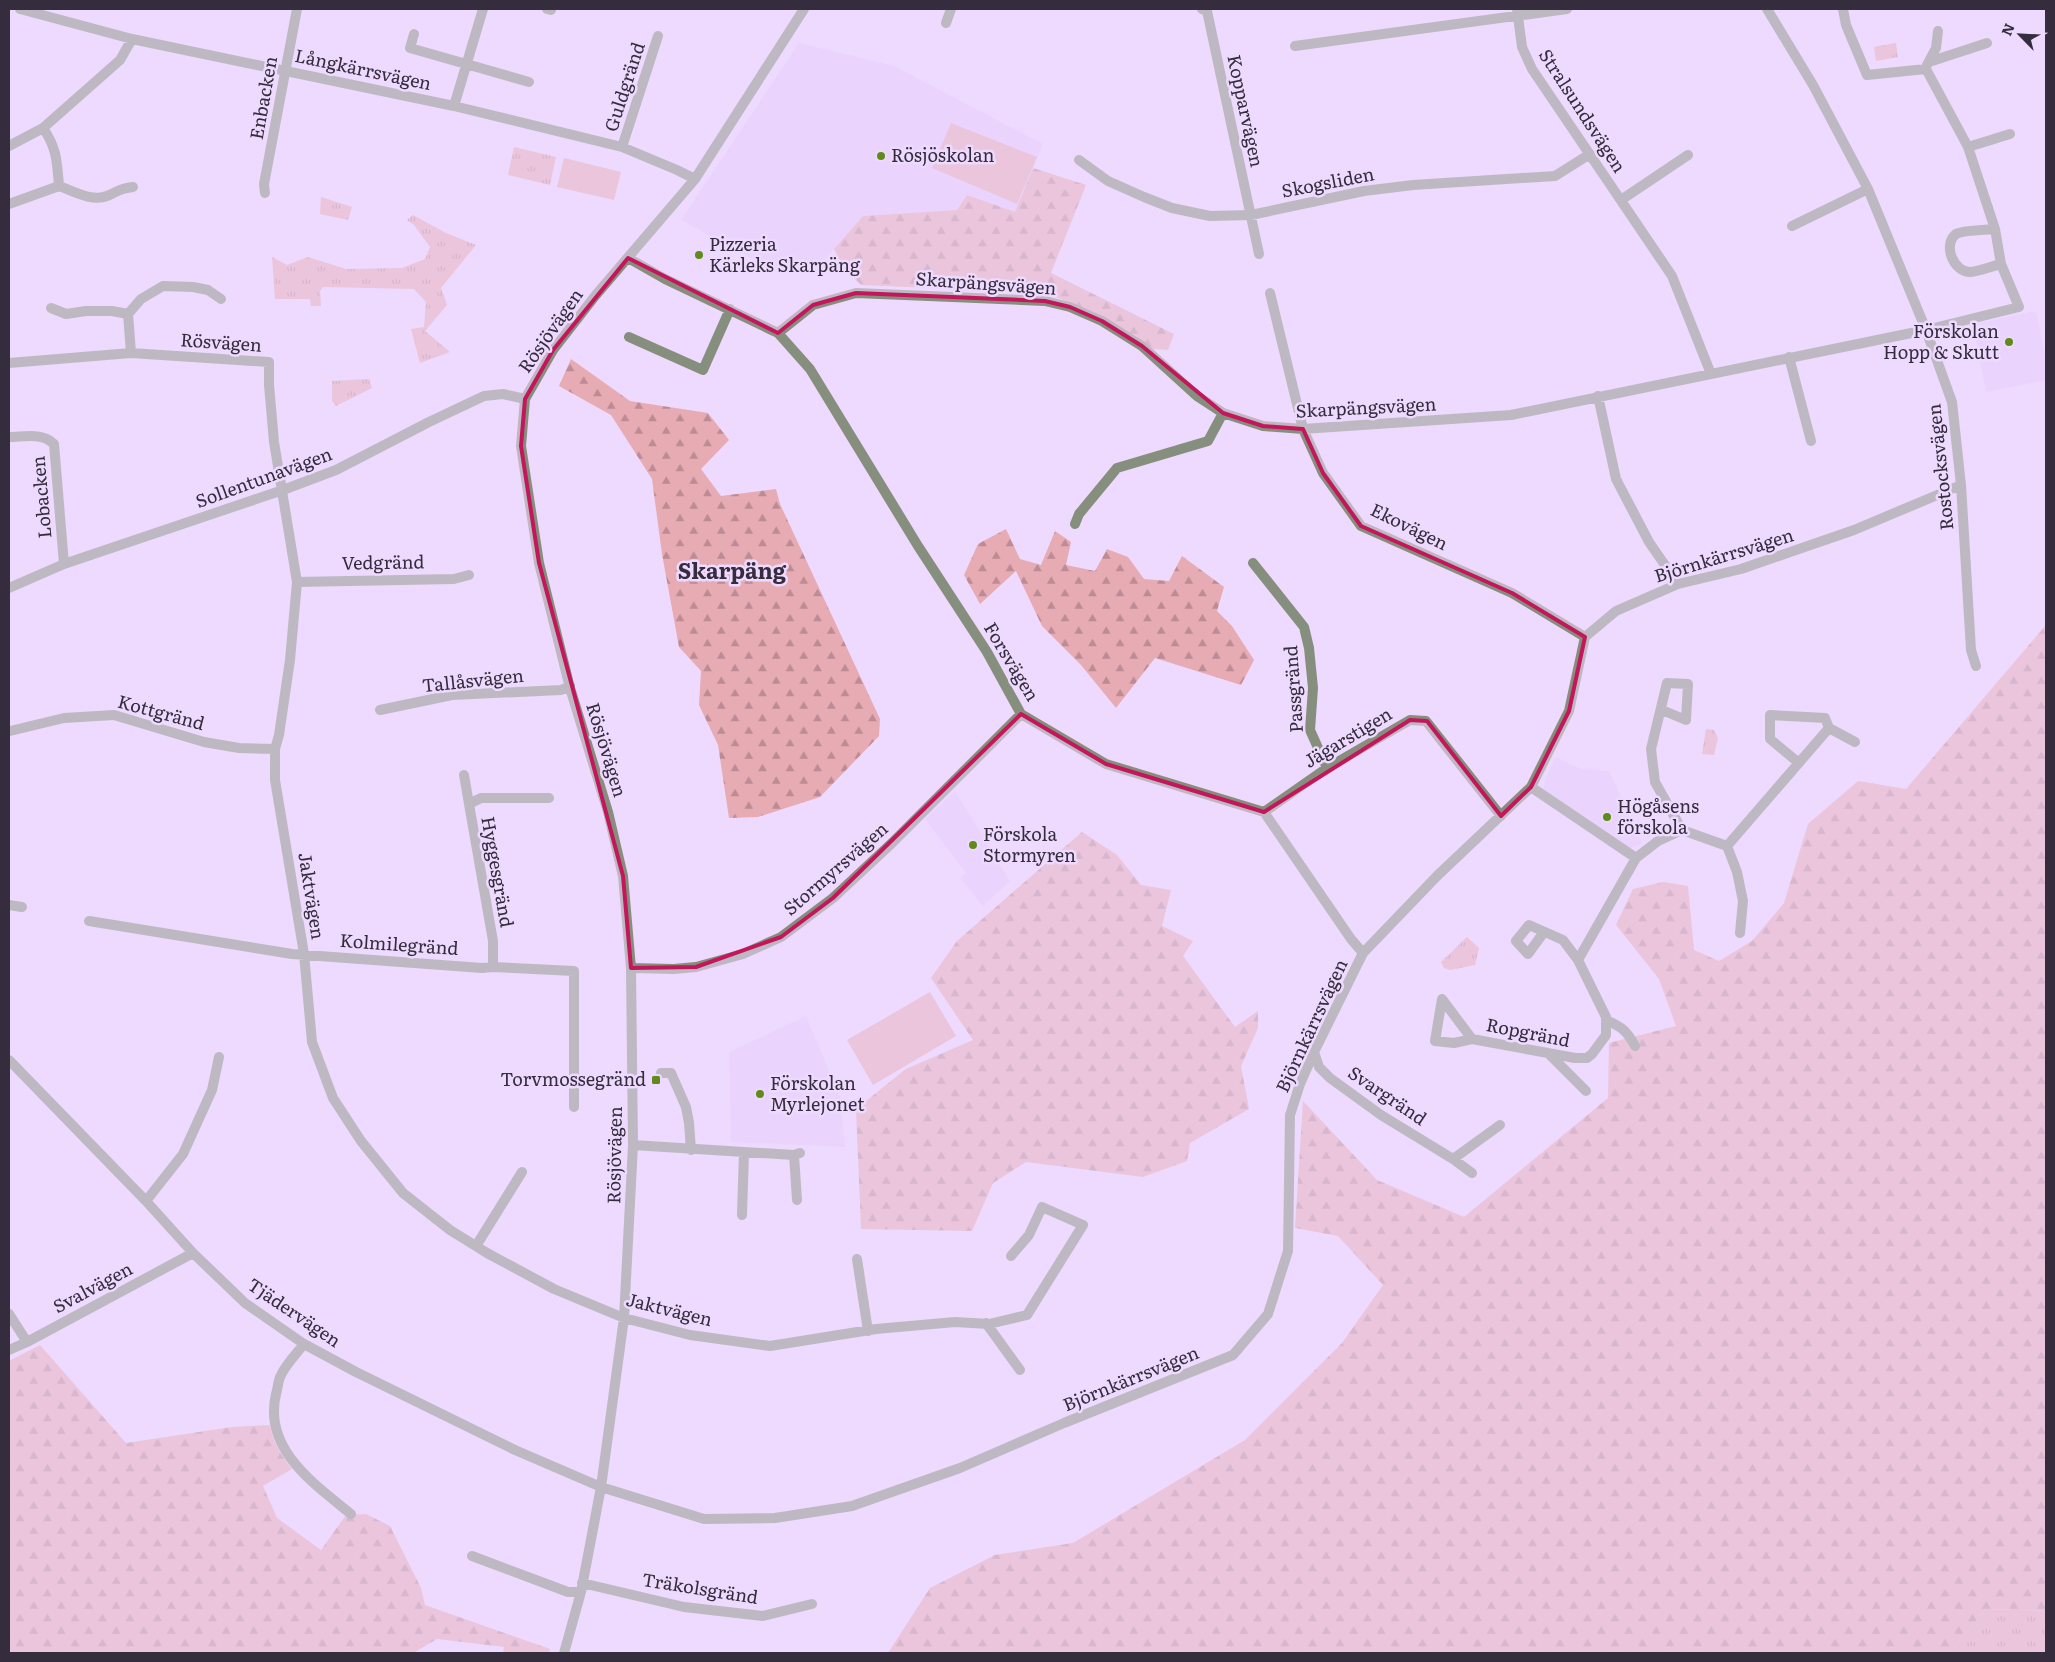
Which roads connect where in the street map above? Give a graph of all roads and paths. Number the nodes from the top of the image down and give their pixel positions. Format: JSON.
{"nodes":[{"id":1,"x":20,"y":9,"type":"edge"},
{"id":2,"x":297,"y":9,"type":"edge"},
{"id":3,"x":483,"y":9,"type":"edge"},
{"id":4,"x":804,"y":9,"type":"edge"},
{"id":5,"x":952,"y":9,"type":"edge"},
{"id":6,"x":1202,"y":9,"type":"edge"},
{"id":7,"x":1567,"y":9,"type":"edge"},
{"id":8,"x":1766,"y":9,"type":"edge"},
{"id":9,"x":1843,"y":9,"type":"edge"},
{"id":10,"x":1517,"y":12,"type":"edge"},
{"id":11,"x":946,"y":23,"type":"dead end"},
{"id":12,"x":1938,"y":31,"type":"dead end"},
{"id":13,"x":414,"y":34,"type":"dead end"},
{"id":14,"x":658,"y":36,"type":"dead end"},
{"id":15,"x":132,"y":39,"type":"junction"},
{"id":16,"x":1987,"y":42,"type":"dead end"},
{"id":17,"x":1295,"y":46,"type":"dead end"},
{"id":18,"x":466,"y":65,"type":"junction"},
{"id":19,"x":1927,"y":65,"type":"junction"},
{"id":20,"x":286,"y":71,"type":"junction"},
{"id":21,"x":528,"y":82,"type":"dead end"},
{"id":22,"x":454,"y":106,"type":"junction"},
{"id":23,"x":43,"y":128,"type":"junction"},
{"id":24,"x":2010,"y":134,"type":"dead end"},
{"id":25,"x":9,"y":146,"type":"edge"},
{"id":26,"x":622,"y":147,"type":"junction"},
{"id":27,"x":1968,"y":147,"type":"junction"},
{"id":28,"x":1590,"y":154,"type":"junction"},
{"id":29,"x":1688,"y":155,"type":"dead end"},
{"id":30,"x":1079,"y":160,"type":"dead end"},
{"id":31,"x":694,"y":179,"type":"junction"},
{"id":32,"x":59,"y":186,"type":"junction"},
{"id":33,"x":133,"y":187,"type":"dead end"},
{"id":34,"x":1868,"y":189,"type":"junction"},
{"id":35,"x":265,"y":193,"type":"dead end"},
{"id":36,"x":1621,"y":200,"type":"junction"},
{"id":37,"x":9,"y":204,"type":"edge"},
{"id":38,"x":1251,"y":215,"type":"junction"},
{"id":39,"x":1792,"y":226,"type":"dead end"},
{"id":40,"x":1995,"y":229,"type":"junction"},
{"id":41,"x":1259,"y":254,"type":"dead end"},
{"id":42,"x":628,"y":258,"type":"junction"},
{"id":43,"x":2002,"y":264,"type":"junction"},
{"id":44,"x":1270,"y":293,"type":"dead end"},
{"id":45,"x":221,"y":299,"type":"dead end"},
{"id":46,"x":51,"y":308,"type":"dead end"},
{"id":47,"x":730,"y":309,"type":"junction"},
{"id":48,"x":128,"y":314,"type":"junction"},
{"id":49,"x":1926,"y":330,"type":"junction"},
{"id":50,"x":778,"y":333,"type":"junction"},
{"id":51,"x":629,"y":337,"type":"dead end"},
{"id":52,"x":131,"y":353,"type":"junction"},
{"id":53,"x":1789,"y":357,"type":"junction"},
{"id":54,"x":9,"y":363,"type":"edge"},
{"id":55,"x":1712,"y":374,"type":"junction"},
{"id":56,"x":1598,"y":396,"type":"junction"},
{"id":57,"x":525,"y":399,"type":"junction"},
{"id":58,"x":1223,"y":414,"type":"junction"},
{"id":59,"x":1303,"y":430,"type":"junction"},
{"id":60,"x":9,"y":437,"type":"edge"},
{"id":61,"x":1811,"y":441,"type":"dead end"},
{"id":62,"x":1961,"y":485,"type":"junction"},
{"id":63,"x":283,"y":490,"type":"junction"},
{"id":64,"x":1075,"y":524,"type":"dead end"},
{"id":65,"x":1253,"y":563,"type":"dead end"},
{"id":66,"x":64,"y":564,"type":"junction"},
{"id":67,"x":469,"y":576,"type":"dead end"},
{"id":68,"x":297,"y":582,"type":"junction"},
{"id":69,"x":1678,"y":584,"type":"junction"},
{"id":70,"x":9,"y":588,"type":"edge"},
{"id":71,"x":1585,"y":637,"type":"junction"},
{"id":72,"x":1976,"y":666,"type":"dead end"},
{"id":73,"x":570,"y":686,"type":"junction"},
{"id":74,"x":380,"y":710,"type":"dead end"},
{"id":75,"x":1662,"y":710,"type":"dead end"},
{"id":76,"x":1021,"y":714,"type":"junction"},
{"id":77,"x":1829,"y":728,"type":"junction"},
{"id":78,"x":10,"y":732,"type":"dead end"},
{"id":79,"x":1855,"y":742,"type":"dead end"},
{"id":80,"x":274,"y":749,"type":"junction"},
{"id":81,"x":1799,"y":763,"type":"junction"},
{"id":82,"x":1327,"y":768,"type":"junction"},
{"id":83,"x":464,"y":775,"type":"dead end"},
{"id":84,"x":1531,"y":787,"type":"junction"},
{"id":85,"x":549,"y":798,"type":"dead end"},
{"id":86,"x":469,"y":804,"type":"junction"},
{"id":87,"x":1264,"y":812,"type":"junction"},
{"id":88,"x":1501,"y":816,"type":"junction"},
{"id":89,"x":1682,"y":830,"type":"junction"},
{"id":90,"x":1727,"y":846,"type":"junction"},
{"id":91,"x":1636,"y":858,"type":"junction"},
{"id":92,"x":9,"y":905,"type":"edge"},
{"id":93,"x":22,"y":907,"type":"dead end"},
{"id":94,"x":89,"y":920,"type":"dead end"},
{"id":95,"x":1544,"y":932,"type":"dead end"},
{"id":96,"x":1740,"y":933,"type":"dead end"},
{"id":97,"x":1363,"y":953,"type":"junction"},
{"id":98,"x":304,"y":954,"type":"junction"},
{"id":99,"x":1578,"y":960,"type":"junction"},
{"id":100,"x":493,"y":966,"type":"junction"},
{"id":101,"x":631,"y":968,"type":"junction"},
{"id":102,"x":1606,"y":1020,"type":"junction"},
{"id":103,"x":1472,"y":1038,"type":"junction"},
{"id":104,"x":1636,"y":1046,"type":"dead end"},
{"id":105,"x":1314,"y":1052,"type":"junction"},
{"id":106,"x":1550,"y":1055,"type":"junction"},
{"id":107,"x":219,"y":1057,"type":"dead end"},
{"id":108,"x":9,"y":1060,"type":"edge"},
{"id":109,"x":661,"y":1072,"type":"dead end"},
{"id":110,"x":1586,"y":1091,"type":"dead end"},
{"id":111,"x":574,"y":1108,"type":"dead end"},
{"id":112,"x":1500,"y":1125,"type":"dead end"},
{"id":113,"x":633,"y":1145,"type":"junction"},
{"id":114,"x":690,"y":1150,"type":"junction"},
{"id":115,"x":744,"y":1152,"type":"junction"},
{"id":116,"x":1453,"y":1158,"type":"junction"},
{"id":117,"x":522,"y":1172,"type":"dead end"},
{"id":118,"x":1472,"y":1173,"type":"dead end"},
{"id":119,"x":797,"y":1200,"type":"dead end"},
{"id":120,"x":146,"y":1202,"type":"junction"},
{"id":121,"x":742,"y":1215,"type":"dead end"},
{"id":122,"x":476,"y":1246,"type":"junction"},
{"id":123,"x":193,"y":1253,"type":"junction"},
{"id":124,"x":1011,"y":1256,"type":"dead end"},
{"id":125,"x":857,"y":1259,"type":"dead end"},
{"id":126,"x":9,"y":1314,"type":"edge"},
{"id":127,"x":624,"y":1318,"type":"junction"},
{"id":128,"x":986,"y":1323,"type":"junction"},
{"id":129,"x":868,"y":1330,"type":"junction"},
{"id":130,"x":27,"y":1342,"type":"junction"},
{"id":131,"x":304,"y":1344,"type":"junction"},
{"id":132,"x":9,"y":1350,"type":"edge"},
{"id":133,"x":1020,"y":1370,"type":"dead end"},
{"id":134,"x":601,"y":1487,"type":"junction"},
{"id":135,"x":351,"y":1514,"type":"dead end"},
{"id":136,"x":472,"y":1556,"type":"dead end"},
{"id":137,"x":581,"y":1587,"type":"junction"},
{"id":138,"x":812,"y":1604,"type":"dead end"},
{"id":139,"x":564,"y":1653,"type":"edge"}],
"edges":[{"from":1,"to":15,"type":"street","name":"Långkärrsvägen"},
{"from":2,"to":20,"type":"street","name":"Enbacken"},
{"from":3,"to":18,"type":"street"},
{"from":4,"to":31,"type":"street","name":"Rösjövägen"},
{"from":5,"to":11,"type":"street"},
{"from":6,"to":38,"type":"street","name":"Kopparvägen"},
{"from":7,"to":10,"type":"street"},
{"from":8,"to":34,"type":"street","name":"Rostocksvägen"},
{"from":9,"to":19,"type":"street"},
{"from":10,"to":17,"type":"street"},
{"from":10,"to":28,"type":"street","name":"Stralsundsvägen"},
{"from":12,"to":19,"type":"street"},
{"from":13,"to":18,"type":"street"},
{"from":14,"to":26,"type":"street","name":"Guldgränd"},
{"from":15,"to":20,"type":"street","name":"Långkärrsvägen"},
{"from":15,"to":23,"type":"street"},
{"from":16,"to":19,"type":"street"},
{"from":18,"to":21,"type":"street"},
{"from":18,"to":22,"type":"street"},
{"from":19,"to":27,"type":"street"},
{"from":20,"to":22,"type":"street","name":"Långkärrsvägen"},
{"from":20,"to":35,"type":"street","name":"Enbacken"},
{"from":22,"to":26,"type":"street","name":"Långkärrsvägen"},
{"from":23,"to":25,"type":"street"},
{"from":23,"to":32,"type":"street"},
{"from":24,"to":27,"type":"street"},
{"from":26,"to":31,"type":"street","name":"Långkärrsvägen"},
{"from":27,"to":40,"type":"street"},
{"from":28,"to":36,"type":"street","name":"Stralsundsvägen"},
{"from":28,"to":38,"type":"street","name":"Skogsliden"},
{"from":29,"to":36,"type":"street","name":"Stralsundsvägen"},
{"from":30,"to":38,"type":"street","name":"Skogsliden"},
{"from":31,"to":42,"type":"street","name":"Rösjövägen"},
{"from":32,"to":33,"type":"street"},
{"from":32,"to":37,"type":"street"},
{"from":34,"to":39,"type":"street"},
{"from":34,"to":49,"type":"street","name":"Rostocksvägen"},
{"from":36,"to":55,"type":"street","name":"Stralsundsvägen"},
{"from":38,"to":41,"type":"street","name":"Kopparvägen"},
{"from":40,"to":43,"type":"street"},
{"from":40,"to":43,"type":"street"},
{"from":42,"to":47,"type":"street","name":"Forsvägen"},
{"from":42,"to":57,"type":"street","name":"Rösjövägen"},
{"from":43,"to":49,"type":"street","name":"Skarpängsvägen"},
{"from":44,"to":59,"type":"street","name":"Ekovägen"},
{"from":45,"to":48,"type":"street"},
{"from":46,"to":48,"type":"street"},
{"from":47,"to":50,"type":"street","name":"Forsvägen"},
{"from":47,"to":51,"type":"street"},
{"from":48,"to":52,"type":"street"},
{"from":49,"to":53,"type":"street","name":"Skarpängsvägen"},
{"from":49,"to":62,"type":"street","name":"Rostocksvägen"},
{"from":50,"to":58,"type":"street","name":"Skarpängsvägen"},
{"from":50,"to":76,"type":"street","name":"Forsvägen"},
{"from":52,"to":54,"type":"street","name":"Rösvägen"},
{"from":52,"to":63,"type":"street","name":"Rösvägen"},
{"from":53,"to":55,"type":"street","name":"Skarpängsvägen"},
{"from":53,"to":61,"type":"street"},
{"from":55,"to":56,"type":"street","name":"Skarpängsvägen"},
{"from":56,"to":59,"type":"street","name":"Skarpängsvägen"},
{"from":56,"to":69,"type":"street"},
{"from":57,"to":63,"type":"street","name":"Sollentunavägen"},
{"from":57,"to":73,"type":"street","name":"Rösjövägen"},
{"from":58,"to":59,"type":"street","name":"Skarpängsvägen"},
{"from":58,"to":64,"type":"street"},
{"from":59,"to":71,"type":"street","name":"Ekovägen"},
{"from":60,"to":66,"type":"street","name":"Lobacken"},
{"from":62,"to":69,"type":"street","name":"Björnkärrsvägen"},
{"from":62,"to":72,"type":"street","name":"Rostocksvägen"},
{"from":63,"to":66,"type":"street","name":"Sollentunavägen"},
{"from":63,"to":68,"type":"street","name":"Jaktvägen"},
{"from":65,"to":82,"type":"street","name":"Passgränd"},
{"from":66,"to":70,"type":"street","name":"Sollentunavägen"},
{"from":67,"to":68,"type":"street","name":"Vedgränd"},
{"from":68,"to":80,"type":"street","name":"Jaktvägen"},
{"from":69,"to":71,"type":"street","name":"Björnkärrsvägen"},
{"from":71,"to":84,"type":"street","name":"Björnkärrsvägen"},
{"from":73,"to":74,"type":"street","name":"Tallåsvägen"},
{"from":73,"to":101,"type":"street","name":"Rösjövägen"},
{"from":75,"to":89,"type":"street"},
{"from":76,"to":87,"type":"street","name":"Forsvägen"},
{"from":76,"to":101,"type":"street","name":"Stormyrsvägen"},
{"from":77,"to":79,"type":"street"},
{"from":77,"to":81,"type":"street"},
{"from":77,"to":81,"type":"street"},
{"from":78,"to":80,"type":"street","name":"Kottgränd"},
{"from":80,"to":98,"type":"street","name":"Jaktvägen"},
{"from":81,"to":90,"type":"street"},
{"from":82,"to":87,"type":"street","name":"Jägarstigen"},
{"from":82,"to":88,"type":"street","name":"Jägarstigen"},
{"from":83,"to":86,"type":"street"},
{"from":84,"to":88,"type":"street","name":"Björnkärrsvägen"},
{"from":84,"to":91,"type":"street"},
{"from":85,"to":86,"type":"street","name":"Hyggesgränd"},
{"from":86,"to":100,"type":"street","name":"Hyggesgränd"},
{"from":87,"to":97,"type":"street"},
{"from":88,"to":97,"type":"street","name":"Björnkärrsvägen"},
{"from":89,"to":90,"type":"street"},
{"from":89,"to":91,"type":"street"},
{"from":90,"to":96,"type":"street"},
{"from":91,"to":99,"type":"street"},
{"from":92,"to":93,"type":"street"},
{"from":94,"to":98,"type":"street","name":"Kolmilegränd"},
{"from":95,"to":99,"type":"street"},
{"from":97,"to":105,"type":"street","name":"Björnkärrsvägen"},
{"from":98,"to":100,"type":"street","name":"Kolmilegränd"},
{"from":98,"to":122,"type":"street","name":"Jaktvägen"},
{"from":99,"to":102,"type":"street"},
{"from":100,"to":111,"type":"street","name":"Kolmilegränd"},
{"from":101,"to":113,"type":"street","name":"Rösjövägen"},
{"from":102,"to":104,"type":"street"},
{"from":102,"to":106,"type":"street","name":"Ropgränd"},
{"from":103,"to":103,"type":"street","name":"Ropgränd"},
{"from":103,"to":106,"type":"street","name":"Ropgränd"},
{"from":105,"to":116,"type":"street","name":"Svargränd"},
{"from":105,"to":134,"type":"street","name":"Björnkärrsvägen"},
{"from":106,"to":110,"type":"street"},
{"from":107,"to":120,"type":"street"},
{"from":108,"to":120,"type":"street","name":"Tjädervägen"},
{"from":109,"to":114,"type":"street"},
{"from":112,"to":116,"type":"street"},
{"from":113,"to":114,"type":"street"},
{"from":113,"to":127,"type":"street","name":"Rösjövägen"},
{"from":114,"to":115,"type":"street"},
{"from":115,"to":119,"type":"street"},
{"from":115,"to":121,"type":"street"},
{"from":116,"to":118,"type":"street","name":"Svargränd"},
{"from":117,"to":122,"type":"street"},
{"from":120,"to":123,"type":"street","name":"Tjädervägen"},
{"from":122,"to":127,"type":"street","name":"Jaktvägen"},
{"from":123,"to":130,"type":"street","name":"Svalvägen"},
{"from":123,"to":131,"type":"street","name":"Tjädervägen"},
{"from":124,"to":128,"type":"street","name":"Jaktvägen"},
{"from":125,"to":129,"type":"street"},
{"from":126,"to":130,"type":"street"},
{"from":127,"to":129,"type":"street","name":"Jaktvägen"},
{"from":127,"to":134,"type":"street","name":"Rösjövägen"},
{"from":128,"to":129,"type":"street","name":"Jaktvägen"},
{"from":128,"to":133,"type":"street"},
{"from":130,"to":132,"type":"street","name":"Svalvägen"},
{"from":131,"to":134,"type":"street","name":"Tjädervägen"},
{"from":131,"to":135,"type":"street"},
{"from":134,"to":137,"type":"street","name":"Rösjövägen"},
{"from":136,"to":137,"type":"street"},
{"from":137,"to":138,"type":"street","name":"Träkolsgränd"},
{"from":137,"to":139,"type":"street","name":"Rösjövägen"}]}
